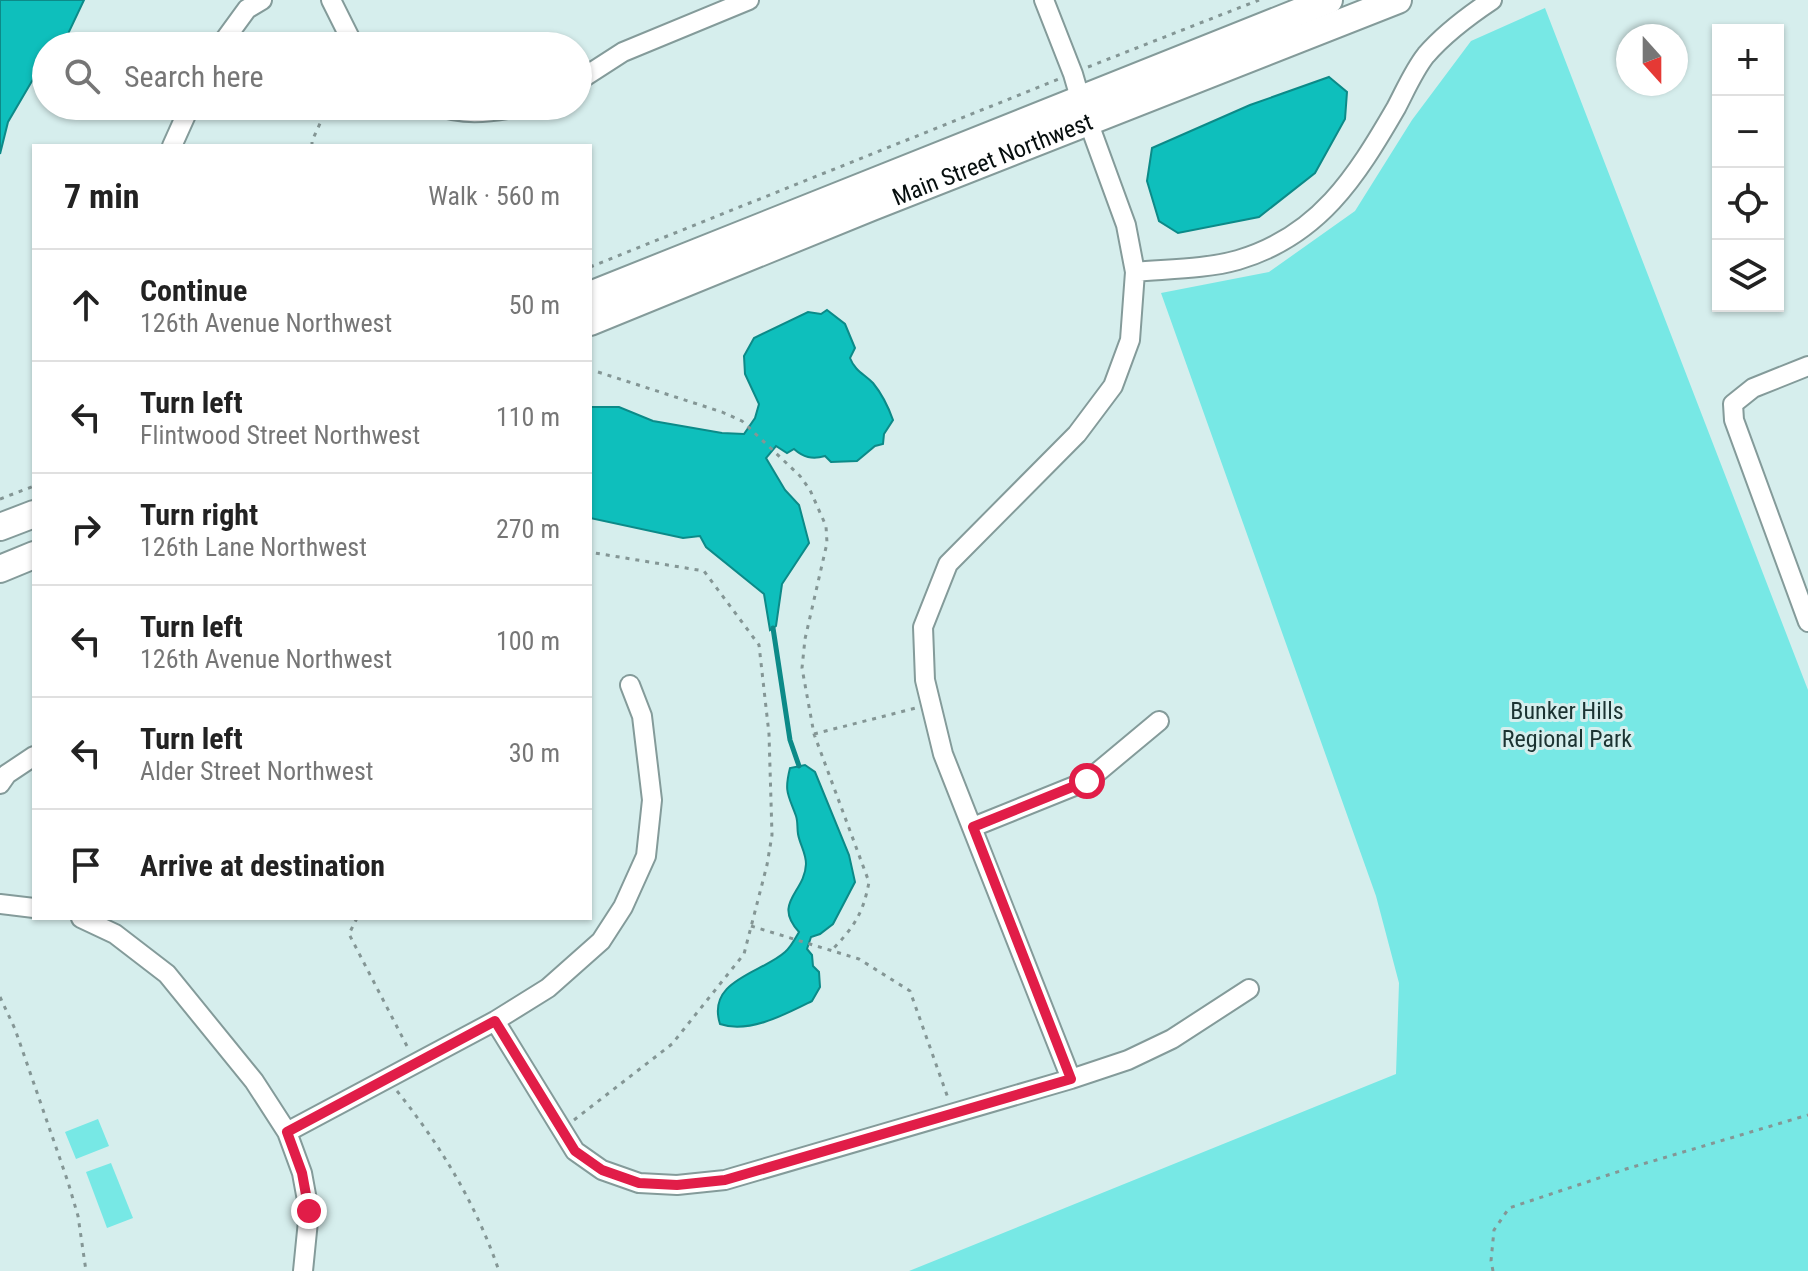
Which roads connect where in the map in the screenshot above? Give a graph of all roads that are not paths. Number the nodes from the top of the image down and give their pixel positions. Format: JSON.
{"nodes":[{"id":1,"x":262,"y":0,"type":"edge"},
{"id":2,"x":331,"y":0,"type":"edge"},
{"id":3,"x":749,"y":0,"type":"edge"},
{"id":4,"x":1044,"y":0,"type":"edge"},
{"id":5,"x":1329,"y":0,"type":"edge"},
{"id":6,"x":1398,"y":0,"type":"edge"},
{"id":7,"x":1492,"y":0,"type":"edge"},
{"id":8,"x":230,"y":32,"type":"edge"},
{"id":9,"x":347,"y":32,"type":"edge"},
{"id":10,"x":592,"y":72,"type":"edge"},
{"id":11,"x":1080,"y":98,"type":"junction"},
{"id":12,"x":184,"y":120,"type":"edge"},
{"id":13,"x":173,"y":144,"type":"edge"},
{"id":14,"x":1135,"y":272,"type":"junction"},
{"id":15,"x":592,"y":294,"type":"edge"},
{"id":16,"x":592,"y":321,"type":"edge"},
{"id":17,"x":1808,"y":366,"type":"edge"},
{"id":18,"x":32,"y":515,"type":"edge"},
{"id":19,"x":0,"y":527,"type":"edge"},
{"id":20,"x":32,"y":556,"type":"edge"},
{"id":21,"x":0,"y":569,"type":"edge"},
{"id":22,"x":1808,"y":622,"type":"edge"},
{"id":23,"x":630,"y":685,"type":"dead end"},
{"id":24,"x":1159,"y":721,"type":"dead end"},
{"id":25,"x":32,"y":757,"type":"edge"},
{"id":26,"x":0,"y":784,"type":"edge"},
{"id":27,"x":973,"y":827,"type":"junction"},
{"id":28,"x":0,"y":904,"type":"edge"},
{"id":29,"x":32,"y":908,"type":"edge"},
{"id":30,"x":85,"y":920,"type":"edge"},
{"id":31,"x":1249,"y":989,"type":"dead end"},
{"id":32,"x":495,"y":1021,"type":"junction"},
{"id":33,"x":1071,"y":1079,"type":"junction"},
{"id":34,"x":287,"y":1132,"type":"junction"},
{"id":35,"x":303,"y":1271,"type":"edge"}],
"edges":[{"from":1,"to":8,"type":"street"},
{"from":2,"to":9,"type":"street"},
{"from":3,"to":10,"type":"street"},
{"from":4,"to":11,"type":"street"},
{"from":5,"to":11,"type":"main road","name":"Main Street Northwest"},
{"from":6,"to":11,"type":"main road","name":"Main Street Northwest"},
{"from":7,"to":14,"type":"street"},
{"from":11,"to":14,"type":"street"},
{"from":11,"to":15,"type":"main road","name":"Main Street Northwest"},
{"from":11,"to":16,"type":"main road","name":"Main Street Northwest"},
{"from":12,"to":13,"type":"street"},
{"from":14,"to":27,"type":"street"},
{"from":17,"to":22,"type":"street"},
{"from":18,"to":19,"type":"main road"},
{"from":20,"to":21,"type":"main road"},
{"from":23,"to":32,"type":"street"},
{"from":24,"to":27,"type":"street"},
{"from":25,"to":26,"type":"street"},
{"from":27,"to":33,"type":"street"},
{"from":28,"to":29,"type":"street"},
{"from":30,"to":34,"type":"street"},
{"from":31,"to":33,"type":"street"},
{"from":32,"to":33,"type":"street"},
{"from":32,"to":34,"type":"street"},
{"from":34,"to":35,"type":"street"}]}
